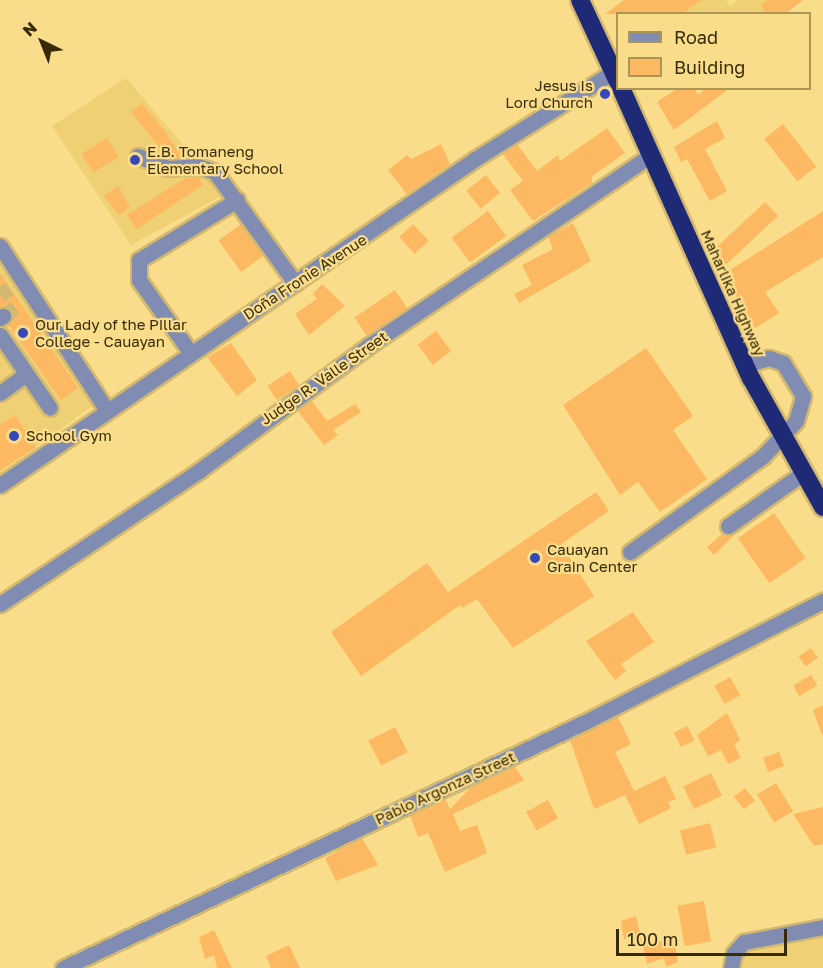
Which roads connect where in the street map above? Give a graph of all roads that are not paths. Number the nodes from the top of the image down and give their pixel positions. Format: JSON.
{"nodes":[{"id":1,"x":580,"y":0,"type":"edge"},
{"id":2,"x":615,"y":77,"type":"edge"},
{"id":3,"x":622,"y":90,"type":"edge"},
{"id":4,"x":651,"y":155,"type":"junction"},
{"id":5,"x":138,"y":156,"type":"dead end"},
{"id":6,"x":237,"y":200,"type":"junction"},
{"id":7,"x":0,"y":246,"type":"edge"},
{"id":8,"x":295,"y":283,"type":"junction"},
{"id":9,"x":0,"y":335,"type":"edge"},
{"id":10,"x":190,"y":352,"type":"junction"},
{"id":11,"x":745,"y":365,"type":"junction"},
{"id":12,"x":25,"y":375,"type":"junction"},
{"id":13,"x":0,"y":393,"type":"edge"},
{"id":14,"x":50,"y":408,"type":"dead end"},
{"id":15,"x":106,"y":409,"type":"junction"},
{"id":16,"x":783,"y":438,"type":"junction"},
{"id":17,"x":803,"y":473,"type":"junction"},
{"id":18,"x":0,"y":485,"type":"edge"},
{"id":19,"x":823,"y":507,"type":"edge"},
{"id":20,"x":728,"y":526,"type":"dead end"},
{"id":21,"x":630,"y":552,"type":"dead end"},
{"id":22,"x":823,"y":601,"type":"edge"},
{"id":23,"x":0,"y":604,"type":"edge"},
{"id":24,"x":823,"y":927,"type":"edge"},
{"id":25,"x":63,"y":968,"type":"edge"},
{"id":26,"x":731,"y":968,"type":"edge"}],
"edges":[{"from":1,"to":2,"type":"highway"},
{"from":2,"to":8,"type":"street","name":"Doña Fronie Avenue"},
{"from":3,"to":4,"type":"highway","name":"Maharlika Highway"},
{"from":4,"to":11,"type":"highway","name":"Maharlika Highway"},
{"from":4,"to":23,"type":"street","name":"Judge R. Valle Street"},
{"from":5,"to":6,"type":"street"},
{"from":6,"to":8,"type":"street"},
{"from":6,"to":10,"type":"street"},
{"from":7,"to":15,"type":"street"},
{"from":8,"to":10,"type":"street","name":"Doña Fronie Avenue"},
{"from":9,"to":12,"type":"street"},
{"from":10,"to":15,"type":"street","name":"Doña Fronie Avenue"},
{"from":11,"to":16,"type":"highway","name":"Maharlika Highway"},
{"from":11,"to":16,"type":"street"},
{"from":12,"to":13,"type":"street"},
{"from":12,"to":14,"type":"street"},
{"from":15,"to":18,"type":"street","name":"Doña Fronie Avenue"},
{"from":16,"to":17,"type":"highway","name":"Maharlika Highway"},
{"from":16,"to":21,"type":"street"},
{"from":17,"to":19,"type":"highway","name":"Maharlika Highway"},
{"from":17,"to":20,"type":"street"},
{"from":22,"to":25,"type":"street","name":"Pablo Argonza Street"},
{"from":24,"to":26,"type":"street"}]}
